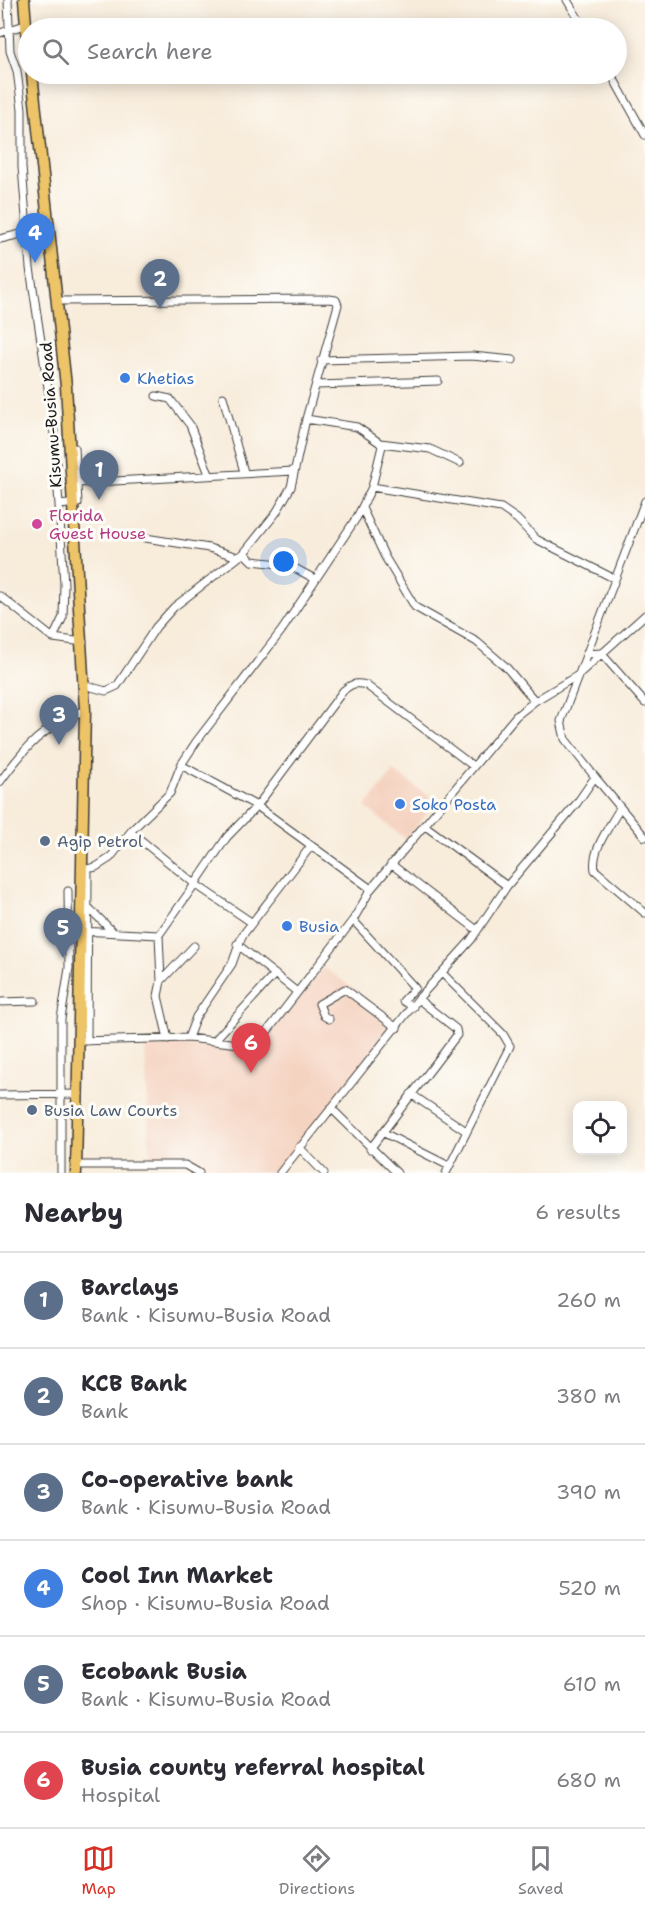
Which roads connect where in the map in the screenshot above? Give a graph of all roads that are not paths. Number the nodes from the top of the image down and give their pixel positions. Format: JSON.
{"nodes":[{"id":1,"x":8,"y":0,"type":"edge"},
{"id":2,"x":24,"y":0,"type":"edge"},
{"id":3,"x":567,"y":0,"type":"edge"},
{"id":4,"x":25,"y":18,"type":"edge"},
{"id":5,"x":578,"y":18,"type":"edge"},
{"id":6,"x":4,"y":32,"type":"edge"},
{"id":7,"x":18,"y":79,"type":"edge"},
{"id":8,"x":19,"y":84,"type":"edge"},
{"id":9,"x":33,"y":84,"type":"edge"},
{"id":10,"x":617,"y":84,"type":"edge"},
{"id":11,"x":645,"y":135,"type":"edge"},
{"id":12,"x":26,"y":234,"type":"junction"},
{"id":13,"x":49,"y":238,"type":"junction"},
{"id":14,"x":0,"y":239,"type":"edge"},
{"id":15,"x":58,"y":301,"type":"junction"},
{"id":16,"x":62,"y":357,"type":"junction"},
{"id":17,"x":321,"y":360,"type":"junction"},
{"id":18,"x":513,"y":360,"type":"dead end"},
{"id":19,"x":438,"y":381,"type":"dead end"},
{"id":20,"x":317,"y":385,"type":"junction"},
{"id":21,"x":156,"y":396,"type":"dead end"},
{"id":22,"x":223,"y":398,"type":"dead end"},
{"id":23,"x":306,"y":419,"type":"junction"},
{"id":24,"x":380,"y":443,"type":"junction"},
{"id":25,"x":459,"y":463,"type":"dead end"},
{"id":26,"x":294,"y":471,"type":"junction"},
{"id":27,"x":244,"y":472,"type":"junction"},
{"id":28,"x":209,"y":474,"type":"junction"},
{"id":29,"x":78,"y":483,"type":"junction"},
{"id":30,"x":372,"y":487,"type":"junction"},
{"id":31,"x":645,"y":501,"type":"edge"},
{"id":32,"x":59,"y":505,"type":"junction"},
{"id":33,"x":73,"y":505,"type":"junction"},
{"id":34,"x":362,"y":508,"type":"junction"},
{"id":35,"x":139,"y":537,"type":"dead end"},
{"id":36,"x":241,"y":555,"type":"junction"},
{"id":37,"x":315,"y":579,"type":"junction"},
{"id":38,"x":615,"y":579,"type":"junction"},
{"id":39,"x":0,"y":596,"type":"edge"},
{"id":40,"x":645,"y":615,"type":"edge"},
{"id":41,"x":53,"y":638,"type":"junction"},
{"id":42,"x":83,"y":642,"type":"junction"},
{"id":43,"x":601,"y":652,"type":"junction"},
{"id":44,"x":587,"y":654,"type":"junction"},
{"id":45,"x":578,"y":675,"type":"junction"},
{"id":46,"x":84,"y":685,"type":"junction"},
{"id":47,"x":535,"y":701,"type":"junction"},
{"id":48,"x":645,"y":703,"type":"edge"},
{"id":49,"x":85,"y":710,"type":"junction"},
{"id":50,"x":181,"y":765,"type":"junction"},
{"id":51,"x":473,"y":765,"type":"junction"},
{"id":52,"x":595,"y":777,"type":"junction"},
{"id":53,"x":0,"y":782,"type":"edge"},
{"id":54,"x":257,"y":806,"type":"junction"},
{"id":55,"x":620,"y":808,"type":"junction"},
{"id":56,"x":424,"y":825,"type":"junction"},
{"id":57,"x":131,"y":832,"type":"junction"},
{"id":58,"x":645,"y":837,"type":"edge"},
{"id":59,"x":311,"y":846,"type":"junction"},
{"id":60,"x":391,"y":864,"type":"junction"},
{"id":61,"x":195,"y":884,"type":"junction"},
{"id":62,"x":507,"y":886,"type":"junction"},
{"id":63,"x":371,"y":889,"type":"junction"},
{"id":64,"x":68,"y":891,"type":"dead end"},
{"id":65,"x":88,"y":907,"type":"junction"},
{"id":66,"x":645,"y":913,"type":"edge"},
{"id":67,"x":353,"y":920,"type":"junction"},
{"id":68,"x":251,"y":922,"type":"junction"},
{"id":69,"x":477,"y":930,"type":"junction"},
{"id":70,"x":84,"y":931,"type":"junction"},
{"id":71,"x":113,"y":932,"type":"junction"},
{"id":72,"x":159,"y":935,"type":"junction"},
{"id":73,"x":237,"y":944,"type":"junction"},
{"id":74,"x":194,"y":946,"type":"dead end"},
{"id":75,"x":442,"y":973,"type":"junction"},
{"id":76,"x":274,"y":974,"type":"junction"},
{"id":77,"x":161,"y":981,"type":"junction"},
{"id":78,"x":297,"y":992,"type":"junction"},
{"id":79,"x":418,"y":999,"type":"junction"},
{"id":80,"x":35,"y":1001,"type":"dead end"},
{"id":81,"x":0,"y":1002,"type":"edge"},
{"id":82,"x":413,"y":1007,"type":"junction"},
{"id":83,"x":329,"y":1019,"type":"dead end"},
{"id":84,"x":397,"y":1028,"type":"junction"},
{"id":85,"x":188,"y":1038,"type":"junction"},
{"id":86,"x":168,"y":1039,"type":"junction"},
{"id":87,"x":83,"y":1041,"type":"junction"},
{"id":88,"x":214,"y":1041,"type":"junction"},
{"id":89,"x":61,"y":1094,"type":"junction"},
{"id":90,"x":79,"y":1094,"type":"junction"},
{"id":91,"x":411,"y":1094,"type":"junction"},
{"id":92,"x":0,"y":1095,"type":"edge"},
{"id":93,"x":331,"y":1108,"type":"junction"},
{"id":94,"x":466,"y":1131,"type":"junction"},
{"id":95,"x":384,"y":1133,"type":"junction"},
{"id":96,"x":299,"y":1147,"type":"junction"},
{"id":97,"x":370,"y":1149,"type":"junction"},
{"id":98,"x":76,"y":1169,"type":"edge"},
{"id":99,"x":143,"y":1169,"type":"edge"},
{"id":100,"x":170,"y":1169,"type":"edge"},
{"id":101,"x":447,"y":1169,"type":"edge"},
{"id":102,"x":61,"y":1173,"type":"edge"},
{"id":103,"x":199,"y":1173,"type":"edge"},
{"id":104,"x":280,"y":1173,"type":"edge"},
{"id":105,"x":324,"y":1173,"type":"edge"},
{"id":106,"x":397,"y":1173,"type":"edge"}],
"edges":[{"from":1,"to":6,"type":"street"},
{"from":2,"to":4,"type":"highway"},
{"from":3,"to":5,"type":"street"},
{"from":6,"to":7,"type":"street"},
{"from":8,"to":12,"type":"street"},
{"from":9,"to":13,"type":"highway","name":"Kisumu-Busia Road"},
{"from":10,"to":11,"type":"street"},
{"from":12,"to":13,"type":"street"},
{"from":12,"to":14,"type":"street"},
{"from":12,"to":32,"type":"street"},
{"from":13,"to":15,"type":"highway","name":"Kisumu-Busia Road"},
{"from":15,"to":16,"type":"highway","name":"Kisumu-Busia Road"},
{"from":15,"to":17,"type":"street"},
{"from":16,"to":29,"type":"street"},
{"from":16,"to":33,"type":"highway","name":"Kisumu-Busia Road"},
{"from":17,"to":18,"type":"street"},
{"from":17,"to":20,"type":"street"},
{"from":19,"to":20,"type":"street"},
{"from":20,"to":23,"type":"street"},
{"from":21,"to":28,"type":"street"},
{"from":22,"to":27,"type":"street"},
{"from":23,"to":24,"type":"street"},
{"from":23,"to":26,"type":"street"},
{"from":24,"to":25,"type":"street"},
{"from":24,"to":30,"type":"street"},
{"from":26,"to":27,"type":"street"},
{"from":26,"to":36,"type":"street"},
{"from":27,"to":28,"type":"street"},
{"from":28,"to":29,"type":"street"},
{"from":29,"to":33,"type":"street"},
{"from":30,"to":34,"type":"street"},
{"from":30,"to":38,"type":"street"},
{"from":31,"to":38,"type":"street"},
{"from":32,"to":33,"type":"street"},
{"from":32,"to":41,"type":"street"},
{"from":33,"to":42,"type":"highway","name":"Kisumu-Busia Road"},
{"from":34,"to":37,"type":"street"},
{"from":34,"to":47,"type":"street"},
{"from":35,"to":36,"type":"street"},
{"from":36,"to":37,"type":"street"},
{"from":36,"to":46,"type":"street"},
{"from":37,"to":50,"type":"street"},
{"from":38,"to":44,"type":"street"},
{"from":39,"to":41,"type":"street"},
{"from":40,"to":43,"type":"street"},
{"from":41,"to":42,"type":"street"},
{"from":42,"to":46,"type":"highway","name":"Kisumu-Busia Road"},
{"from":43,"to":44,"type":"street"},
{"from":43,"to":45,"type":"street"},
{"from":43,"to":48,"type":"street"},
{"from":44,"to":45,"type":"street"},
{"from":45,"to":47,"type":"street"},
{"from":45,"to":52,"type":"street"},
{"from":46,"to":49,"type":"highway","name":"Kisumu-Busia Road"},
{"from":47,"to":51,"type":"street"},
{"from":49,"to":53,"type":"street"},
{"from":49,"to":70,"type":"highway","name":"Kisumu-Busia Road"},
{"from":50,"to":54,"type":"street"},
{"from":50,"to":57,"type":"street"},
{"from":51,"to":54,"type":"street"},
{"from":51,"to":56,"type":"street"},
{"from":52,"to":55,"type":"street"},
{"from":52,"to":62,"type":"street"},
{"from":54,"to":59,"type":"street"},
{"from":54,"to":61,"type":"street"},
{"from":55,"to":58,"type":"street"},
{"from":55,"to":66,"type":"street"},
{"from":56,"to":60,"type":"street"},
{"from":56,"to":62,"type":"street"},
{"from":57,"to":61,"type":"street"},
{"from":57,"to":65,"type":"street"},
{"from":59,"to":63,"type":"street"},
{"from":59,"to":68,"type":"street"},
{"from":60,"to":63,"type":"street"},
{"from":60,"to":69,"type":"street"},
{"from":61,"to":68,"type":"street"},
{"from":61,"to":72,"type":"street"},
{"from":62,"to":69,"type":"street"},
{"from":63,"to":67,"type":"street"},
{"from":64,"to":89,"type":"street"},
{"from":65,"to":70,"type":"street"},
{"from":65,"to":71,"type":"street"},
{"from":67,"to":78,"type":"street"},
{"from":67,"to":82,"type":"street"},
{"from":68,"to":73,"type":"street"},
{"from":69,"to":75,"type":"street"},
{"from":70,"to":71,"type":"street"},
{"from":70,"to":87,"type":"highway","name":"Kisumu-Busia Road"},
{"from":71,"to":72,"type":"street"},
{"from":72,"to":77,"type":"street"},
{"from":73,"to":76,"type":"street"},
{"from":73,"to":85,"type":"street"},
{"from":74,"to":77,"type":"street"},
{"from":75,"to":79,"type":"street"},
{"from":75,"to":94,"type":"street"},
{"from":76,"to":78,"type":"street"},
{"from":76,"to":88,"type":"street"},
{"from":77,"to":86,"type":"street"},
{"from":78,"to":88,"type":"street"},
{"from":79,"to":82,"type":"street"},
{"from":79,"to":91,"type":"street"},
{"from":80,"to":81,"type":"street"},
{"from":82,"to":84,"type":"street"},
{"from":83,"to":84,"type":"street"},
{"from":84,"to":93,"type":"street"},
{"from":85,"to":86,"type":"street"},
{"from":85,"to":88,"type":"street"},
{"from":86,"to":87,"type":"street"},
{"from":87,"to":90,"type":"highway","name":"Kisumu-Busia Road"},
{"from":89,"to":90,"type":"street"},
{"from":89,"to":92,"type":"street"},
{"from":89,"to":102,"type":"street"},
{"from":90,"to":98,"type":"highway","name":"Kisumu-Busia Road"},
{"from":91,"to":94,"type":"street"},
{"from":91,"to":95,"type":"street"},
{"from":93,"to":96,"type":"street"},
{"from":93,"to":97,"type":"street"},
{"from":94,"to":101,"type":"street"},
{"from":95,"to":97,"type":"street"},
{"from":95,"to":101,"type":"street"},
{"from":96,"to":104,"type":"street"},
{"from":96,"to":105,"type":"street"},
{"from":97,"to":106,"type":"street"},
{"from":98,"to":99,"type":"street"},
{"from":99,"to":100,"type":"street"},
{"from":100,"to":103,"type":"street"}]}
